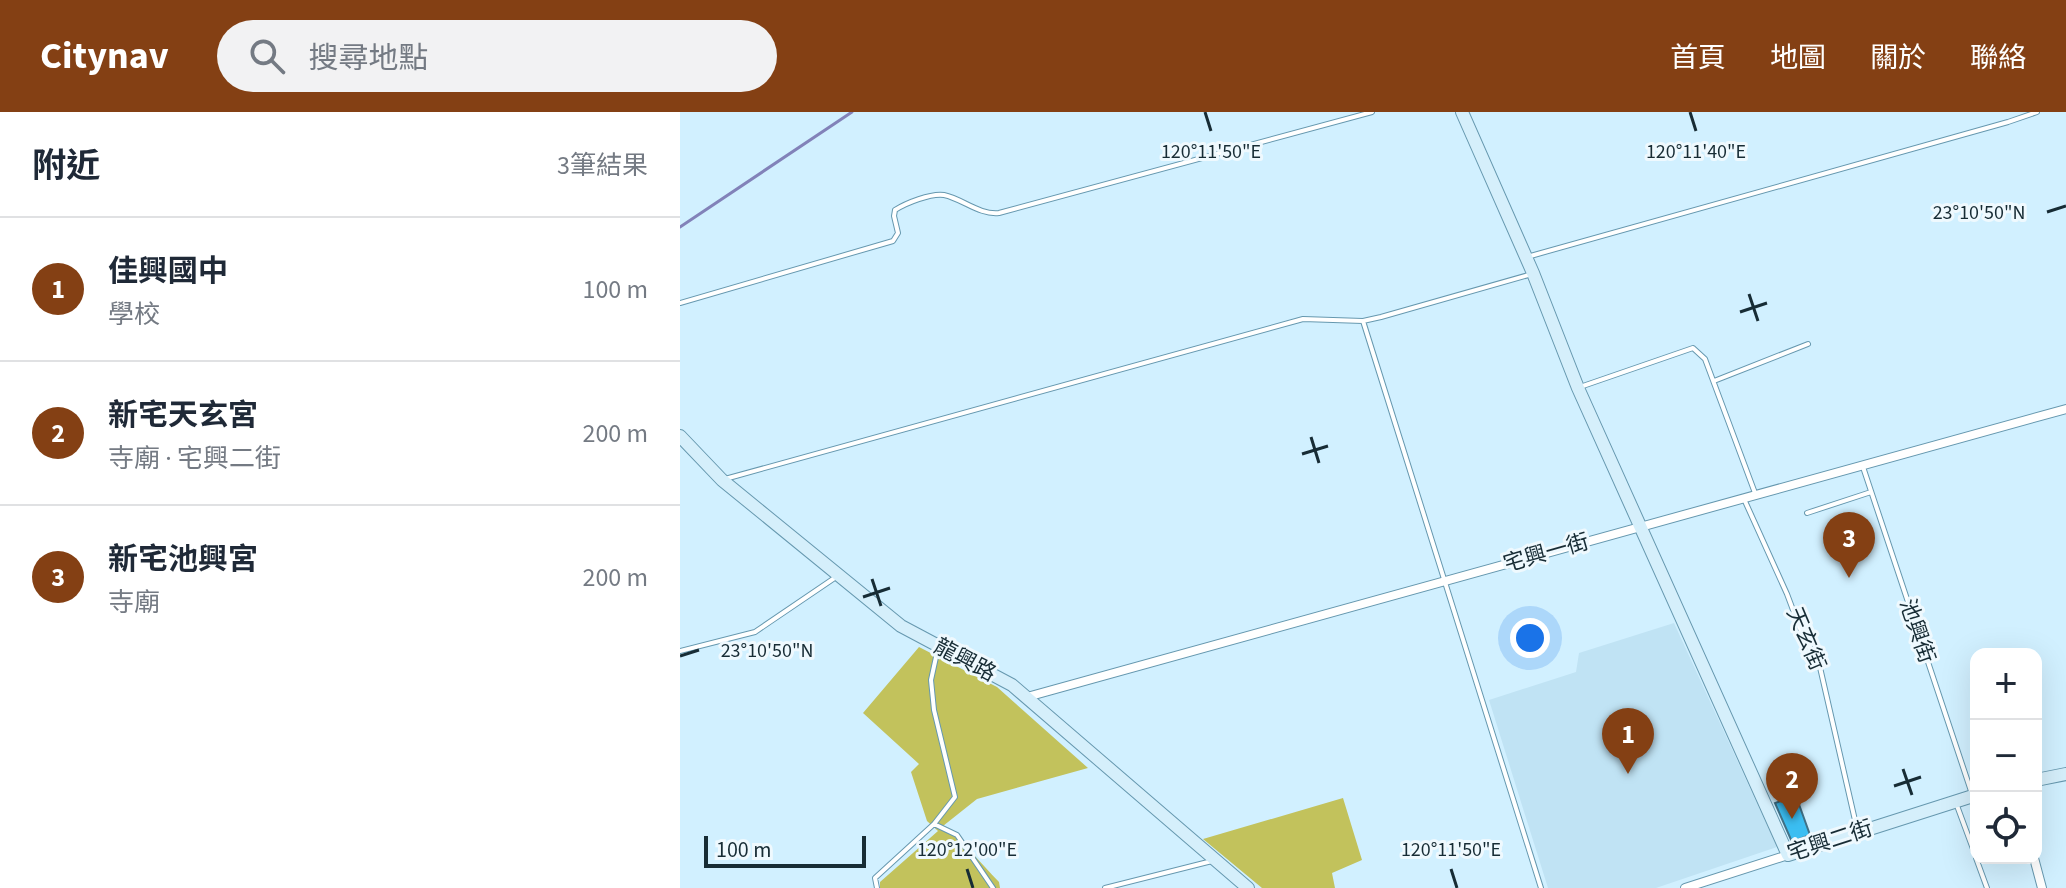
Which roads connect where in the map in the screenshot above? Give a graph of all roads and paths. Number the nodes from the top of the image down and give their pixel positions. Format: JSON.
{"nodes":[{"id":1,"x":1372,"y":112,"type":"edge"},
{"id":2,"x":1462,"y":112,"type":"edge"},
{"id":3,"x":2037,"y":112,"type":"edge"},
{"id":4,"x":1524,"y":257,"type":"junction"},
{"id":5,"x":1533,"y":273,"type":"junction"},
{"id":6,"x":680,"y":303,"type":"edge"},
{"id":7,"x":1363,"y":321,"type":"junction"},
{"id":8,"x":1808,"y":344,"type":"dead end"},
{"id":9,"x":1714,"y":381,"type":"junction"},
{"id":10,"x":1578,"y":388,"type":"junction"},
{"id":11,"x":2066,"y":409,"type":"edge"},
{"id":12,"x":680,"y":436,"type":"edge"},
{"id":13,"x":1863,"y":467,"type":"junction"},
{"id":14,"x":722,"y":480,"type":"junction"},
{"id":15,"x":1871,"y":492,"type":"junction"},
{"id":16,"x":1756,"y":495,"type":"junction"},
{"id":17,"x":1744,"y":499,"type":"junction"},
{"id":18,"x":1807,"y":513,"type":"dead end"},
{"id":19,"x":1640,"y":526,"type":"junction"},
{"id":20,"x":838,"y":575,"type":"junction"},
{"id":21,"x":1444,"y":581,"type":"junction"},
{"id":22,"x":938,"y":646,"type":"junction"},
{"id":23,"x":680,"y":651,"type":"edge"},
{"id":24,"x":1027,"y":697,"type":"junction"},
{"id":25,"x":2066,"y":774,"type":"edge"},
{"id":26,"x":2042,"y":779,"type":"edge"},
{"id":27,"x":1973,"y":792,"type":"edge"},
{"id":28,"x":1970,"y":796,"type":"edge"},
{"id":29,"x":1956,"y":801,"type":"junction"},
{"id":30,"x":934,"y":824,"type":"junction"},
{"id":31,"x":1858,"y":832,"type":"junction"},
{"id":32,"x":1970,"y":841,"type":"edge"},
{"id":33,"x":1788,"y":855,"type":"junction"},
{"id":34,"x":1215,"y":860,"type":"junction"},
{"id":35,"x":1978,"y":864,"type":"edge"},
{"id":36,"x":2036,"y":864,"type":"edge"},
{"id":37,"x":877,"y":888,"type":"edge"},
{"id":38,"x":993,"y":888,"type":"edge"},
{"id":39,"x":1105,"y":888,"type":"edge"},
{"id":40,"x":1248,"y":888,"type":"edge"},
{"id":41,"x":1541,"y":888,"type":"edge"},
{"id":42,"x":1685,"y":888,"type":"edge"},
{"id":43,"x":1987,"y":888,"type":"edge"},
{"id":44,"x":2042,"y":888,"type":"edge"}],
"edges":[{"from":1,"to":6,"type":"lane"},
{"from":2,"to":4,"type":"street"},
{"from":3,"to":4,"type":"lane"},
{"from":4,"to":5,"type":"street"},
{"from":5,"to":7,"type":"lane"},
{"from":5,"to":10,"type":"street"},
{"from":7,"to":14,"type":"lane"},
{"from":7,"to":21,"type":"lane"},
{"from":8,"to":9,"type":"lane"},
{"from":9,"to":10,"type":"lane"},
{"from":9,"to":16,"type":"lane"},
{"from":10,"to":19,"type":"street"},
{"from":11,"to":13,"type":"street","name":"宅興一街"},
{"from":12,"to":14,"type":"street","name":"龍興路"},
{"from":13,"to":15,"type":"lane","name":"池興街"},
{"from":13,"to":16,"type":"street","name":"宅興一街"},
{"from":14,"to":20,"type":"street","name":"龍興路"},
{"from":15,"to":18,"type":"lane"},
{"from":15,"to":27,"type":"lane","name":"池興街"},
{"from":16,"to":17,"type":"street","name":"宅興一街"},
{"from":17,"to":19,"type":"street","name":"宅興一街"},
{"from":17,"to":31,"type":"lane","name":"天玄街"},
{"from":19,"to":21,"type":"street","name":"宅興一街"},
{"from":19,"to":33,"type":"street"},
{"from":20,"to":22,"type":"street","name":"龍興路"},
{"from":20,"to":23,"type":"lane"},
{"from":21,"to":24,"type":"street","name":"宅興一街"},
{"from":21,"to":41,"type":"lane"},
{"from":22,"to":24,"type":"street","name":"龍興路"},
{"from":22,"to":30,"type":"lane"},
{"from":24,"to":34,"type":"street","name":"龍興路"},
{"from":25,"to":26,"type":"street"},
{"from":28,"to":29,"type":"street","name":"宅興二街"},
{"from":29,"to":31,"type":"street","name":"宅興二街"},
{"from":29,"to":32,"type":"lane"},
{"from":30,"to":37,"type":"lane"},
{"from":30,"to":38,"type":"lane"},
{"from":31,"to":33,"type":"street","name":"宅興二街"},
{"from":33,"to":42,"type":"street","name":"宅興二街"},
{"from":34,"to":39,"type":"lane"},
{"from":34,"to":40,"type":"street","name":"龍興路"},
{"from":35,"to":43,"type":"lane"},
{"from":36,"to":44,"type":"street"}]}
